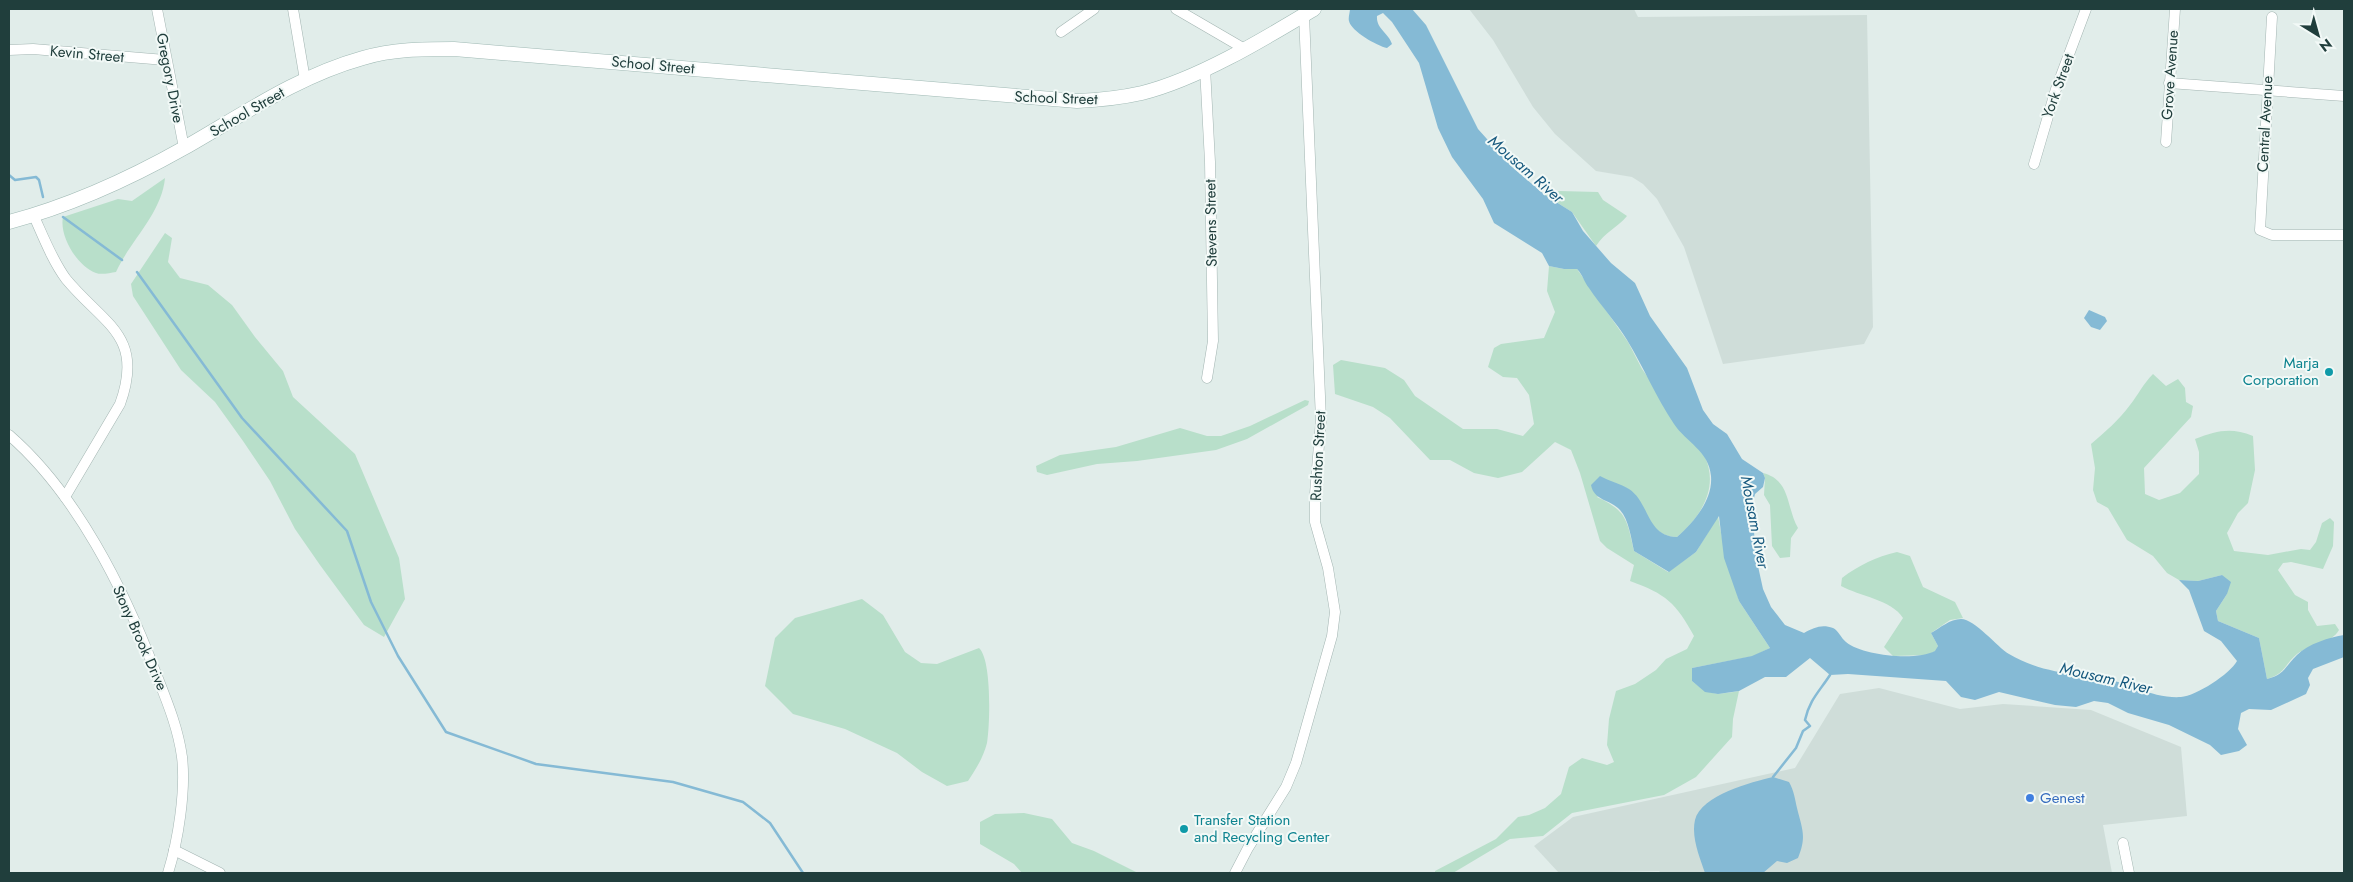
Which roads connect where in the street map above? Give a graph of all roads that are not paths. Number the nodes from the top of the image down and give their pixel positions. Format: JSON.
{"nodes":[{"id":1,"x":157,"y":9,"type":"edge"},
{"id":2,"x":293,"y":9,"type":"edge"},
{"id":3,"x":1094,"y":9,"type":"edge"},
{"id":4,"x":1176,"y":9,"type":"edge"},
{"id":5,"x":2086,"y":9,"type":"edge"},
{"id":6,"x":2175,"y":9,"type":"edge"},
{"id":7,"x":1309,"y":12,"type":"edge"},
{"id":8,"x":2272,"y":17,"type":"dead end"},
{"id":9,"x":1061,"y":32,"type":"dead end"},
{"id":10,"x":1243,"y":48,"type":"junction"},
{"id":11,"x":9,"y":50,"type":"edge"},
{"id":12,"x":165,"y":60,"type":"junction"},
{"id":13,"x":1205,"y":68,"type":"junction"},
{"id":14,"x":305,"y":80,"type":"junction"},
{"id":15,"x":2169,"y":83,"type":"junction"},
{"id":16,"x":2267,"y":90,"type":"junction"},
{"id":17,"x":2344,"y":96,"type":"edge"},
{"id":18,"x":2166,"y":142,"type":"dead end"},
{"id":19,"x":184,"y":148,"type":"junction"},
{"id":20,"x":2034,"y":164,"type":"dead end"},
{"id":21,"x":34,"y":214,"type":"junction"},
{"id":22,"x":9,"y":222,"type":"edge"},
{"id":23,"x":2344,"y":236,"type":"edge"},
{"id":24,"x":1207,"y":378,"type":"dead end"},
{"id":25,"x":9,"y":435,"type":"edge"},
{"id":26,"x":65,"y":497,"type":"junction"},
{"id":27,"x":2123,"y":843,"type":"dead end"},
{"id":28,"x":174,"y":850,"type":"junction"},
{"id":29,"x":168,"y":873,"type":"edge"},
{"id":30,"x":220,"y":873,"type":"edge"},
{"id":31,"x":1235,"y":873,"type":"edge"},
{"id":32,"x":2129,"y":873,"type":"edge"}],
"edges":[{"from":1,"to":12,"type":"street","name":"Gregory Drive"},
{"from":2,"to":14,"type":"street"},
{"from":3,"to":9,"type":"street"},
{"from":4,"to":10,"type":"street"},
{"from":5,"to":20,"type":"street","name":"York Street"},
{"from":6,"to":15,"type":"street","name":"Grove Avenue"},
{"from":7,"to":10,"type":"street","name":"School Street"},
{"from":7,"to":31,"type":"street","name":"Rushton Street"},
{"from":8,"to":16,"type":"street","name":"Central Avenue"},
{"from":10,"to":13,"type":"street","name":"School Street"},
{"from":11,"to":12,"type":"street","name":"Kevin Street"},
{"from":12,"to":19,"type":"street","name":"Gregory Drive"},
{"from":13,"to":14,"type":"street","name":"School Street"},
{"from":13,"to":24,"type":"street","name":"Stevens Street"},
{"from":14,"to":19,"type":"street","name":"School Street"},
{"from":15,"to":16,"type":"street"},
{"from":15,"to":18,"type":"street","name":"Grove Avenue"},
{"from":16,"to":17,"type":"street"},
{"from":16,"to":23,"type":"street","name":"Central Avenue"},
{"from":19,"to":21,"type":"street","name":"School Street"},
{"from":21,"to":22,"type":"street","name":"School Street"},
{"from":21,"to":26,"type":"street"},
{"from":25,"to":26,"type":"street","name":"Stony Brook Drive"},
{"from":26,"to":28,"type":"street","name":"Stony Brook Drive"},
{"from":27,"to":32,"type":"street"},
{"from":28,"to":29,"type":"street","name":"Stony Brook Drive"},
{"from":28,"to":30,"type":"street"}]}
